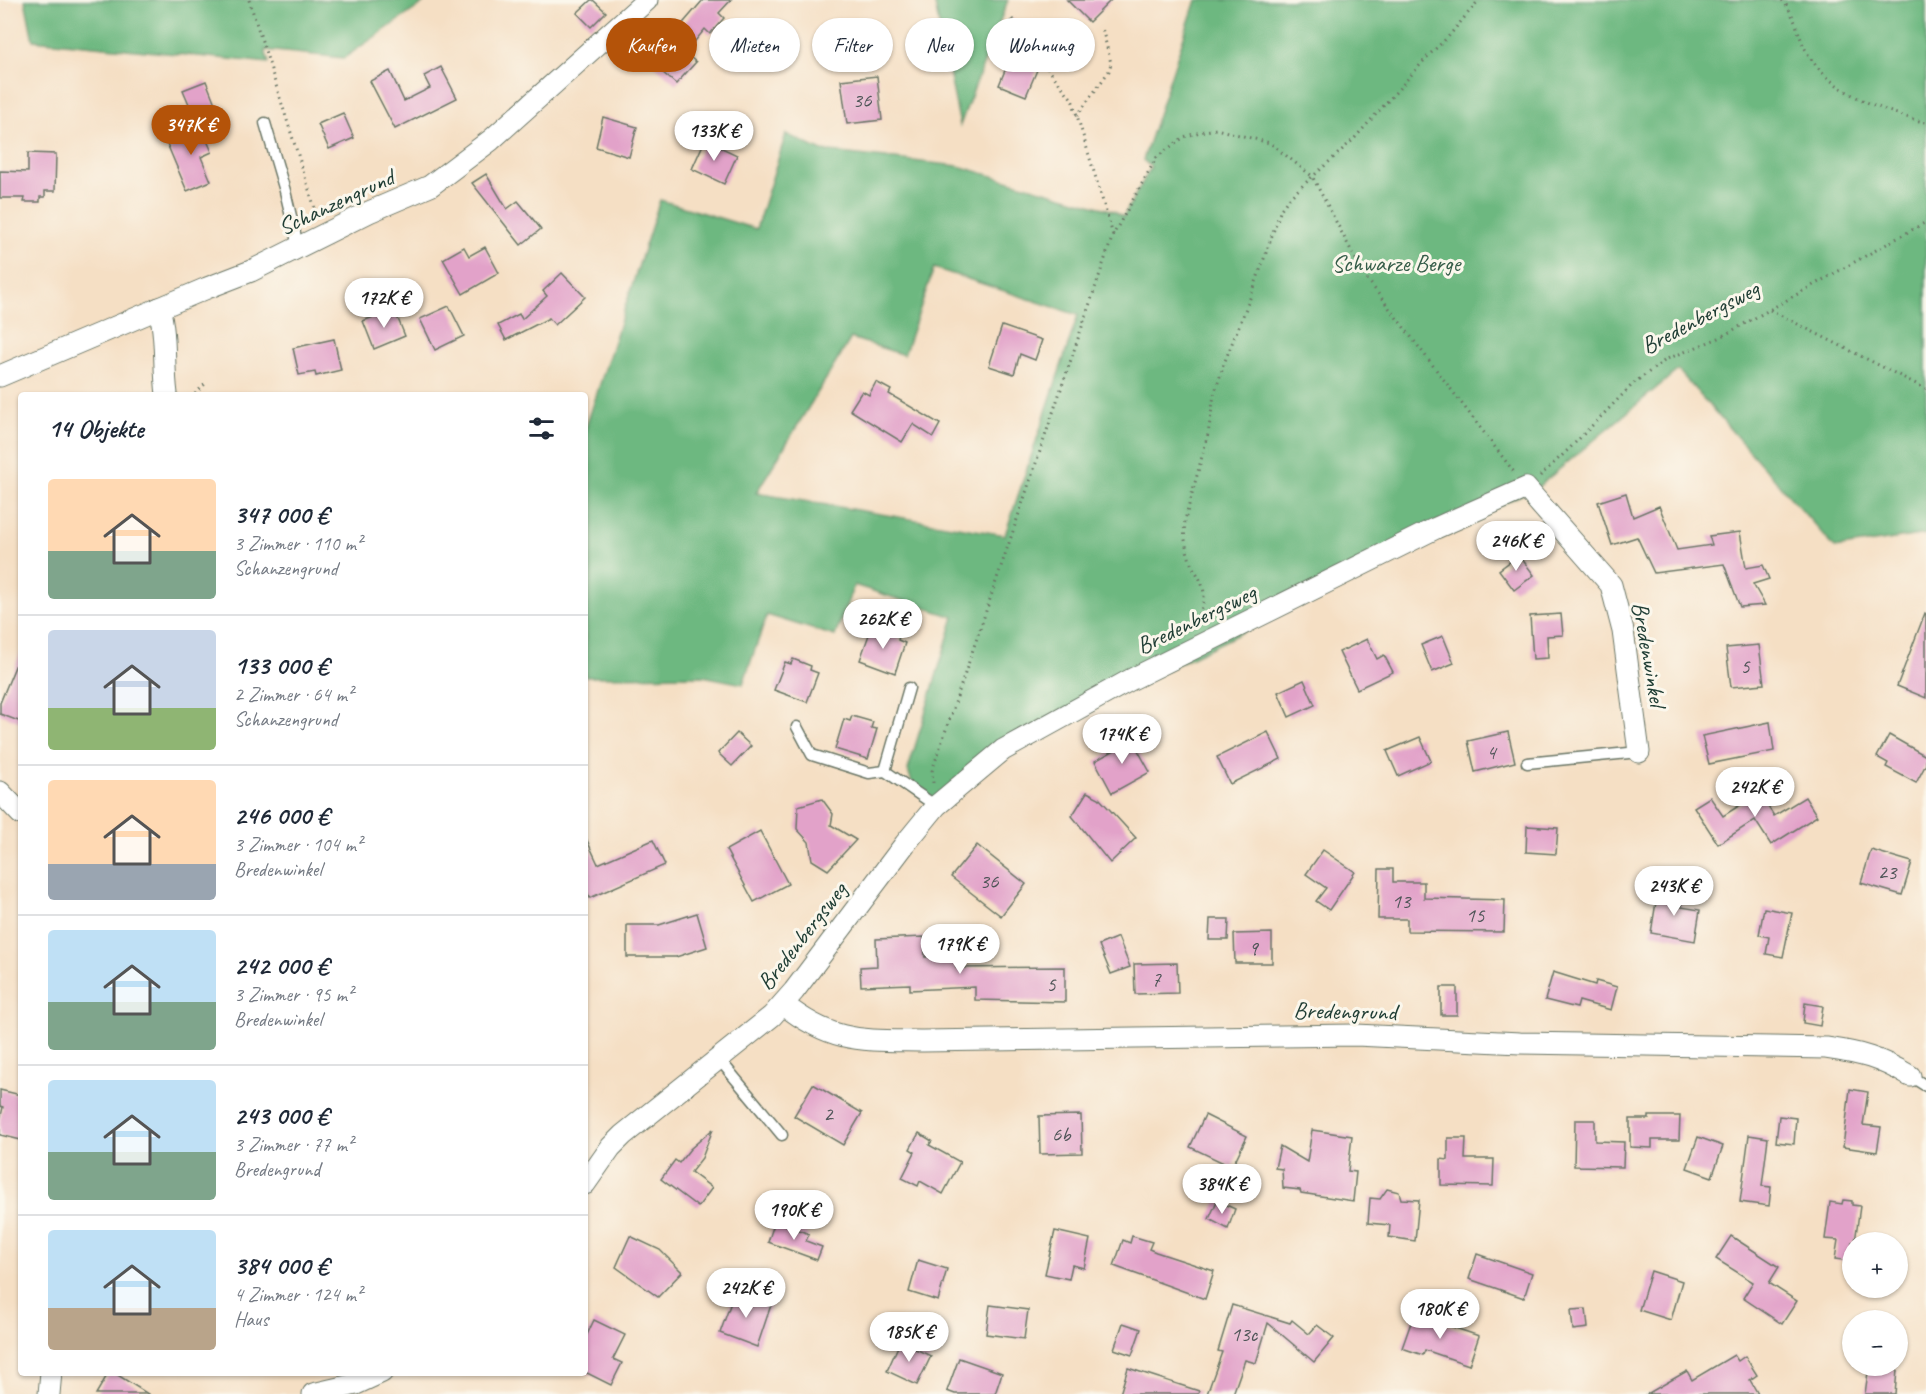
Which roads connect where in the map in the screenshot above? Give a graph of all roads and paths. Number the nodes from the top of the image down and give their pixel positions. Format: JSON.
{"nodes":[{"id":1,"x":249,"y":0,"type":"edge"},
{"id":2,"x":647,"y":0,"type":"edge"},
{"id":3,"x":1479,"y":0,"type":"edge"},
{"id":4,"x":1782,"y":0,"type":"edge"},
{"id":5,"x":1102,"y":28,"type":"dead end"},
{"id":6,"x":1050,"y":72,"type":"edge"},
{"id":7,"x":1077,"y":116,"type":"junction"},
{"id":8,"x":265,"y":123,"type":"dead end"},
{"id":9,"x":1926,"y":123,"type":"edge"},
{"id":10,"x":1312,"y":176,"type":"junction"},
{"id":11,"x":1926,"y":222,"type":"edge"},
{"id":12,"x":326,"y":233,"type":"junction"},
{"id":13,"x":1113,"y":235,"type":"junction"},
{"id":14,"x":298,"y":246,"type":"junction"},
{"id":15,"x":159,"y":308,"type":"junction"},
{"id":16,"x":1770,"y":310,"type":"junction"},
{"id":17,"x":0,"y":376,"type":"edge"},
{"id":18,"x":206,"y":383,"type":"dead end"},
{"id":19,"x":1926,"y":389,"type":"edge"},
{"id":20,"x":168,"y":392,"type":"edge"},
{"id":21,"x":197,"y":392,"type":"edge"},
{"id":22,"x":1526,"y":488,"type":"junction"},
{"id":23,"x":1180,"y":633,"type":"dead end"},
{"id":24,"x":909,"y":688,"type":"dead end"},
{"id":25,"x":797,"y":727,"type":"dead end"},
{"id":26,"x":1639,"y":752,"type":"joint"},
{"id":27,"x":1527,"y":763,"type":"dead end"},
{"id":28,"x":885,"y":771,"type":"junction"},
{"id":29,"x":0,"y":792,"type":"edge"},
{"id":30,"x":936,"y":806,"type":"junction"},
{"id":31,"x":18,"y":811,"type":"edge"},
{"id":32,"x":783,"y":1004,"type":"junction"},
{"id":33,"x":719,"y":1059,"type":"junction"},
{"id":34,"x":1918,"y":1081,"type":"edge"},
{"id":35,"x":782,"y":1135,"type":"dead end"},
{"id":36,"x":588,"y":1180,"type":"edge"},
{"id":37,"x":51,"y":1376,"type":"edge"},
{"id":38,"x":373,"y":1376,"type":"edge"},
{"id":39,"x":49,"y":1394,"type":"edge"},
{"id":40,"x":313,"y":1394,"type":"edge"}],
"edges":[{"from":1,"to":12,"type":"path"},
{"from":2,"to":12,"type":"street","name":"Schanzengrund"},
{"from":3,"to":10,"type":"path"},
{"from":4,"to":9,"type":"path"},
{"from":5,"to":7,"type":"path"},
{"from":6,"to":7,"type":"path"},
{"from":7,"to":13,"type":"path"},
{"from":8,"to":14,"type":"lane"},
{"from":10,"to":13,"type":"path"},
{"from":10,"to":22,"type":"path"},
{"from":10,"to":23,"type":"path"},
{"from":11,"to":16,"type":"path","name":"Bredenbergsweg"},
{"from":12,"to":14,"type":"street","name":"Schanzengrund"},
{"from":13,"to":30,"type":"path"},
{"from":14,"to":15,"type":"street","name":"Schanzengrund"},
{"from":15,"to":17,"type":"street","name":"Schanzengrund"},
{"from":15,"to":20,"type":"street"},
{"from":16,"to":19,"type":"path"},
{"from":16,"to":22,"type":"path","name":"Bredenbergsweg"},
{"from":18,"to":21,"type":"path"},
{"from":22,"to":26,"type":"street","name":"Bredenwinkel"},
{"from":22,"to":30,"type":"street","name":"Bredenbergsweg"},
{"from":24,"to":28,"type":"lane"},
{"from":25,"to":28,"type":"lane"},
{"from":26,"to":27,"type":"lane"},
{"from":28,"to":30,"type":"lane"},
{"from":29,"to":31,"type":"street"},
{"from":30,"to":32,"type":"street","name":"Bredenbergsweg"},
{"from":32,"to":33,"type":"street","name":"Bredenbergsweg"},
{"from":32,"to":34,"type":"street","name":"Bredengrund"},
{"from":33,"to":35,"type":"lane"},
{"from":33,"to":36,"type":"street","name":"Bredenbergsweg"},
{"from":37,"to":39,"type":"street"},
{"from":38,"to":40,"type":"street"}]}
